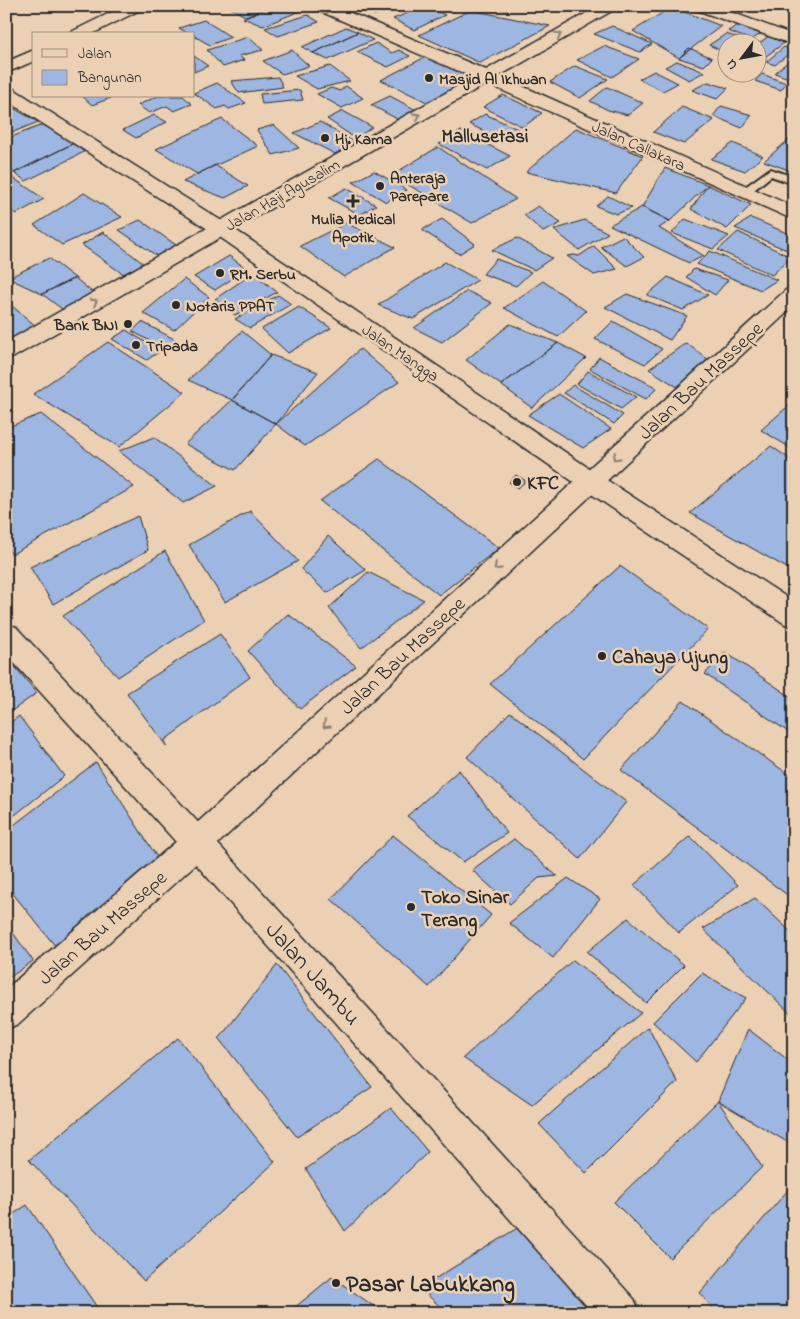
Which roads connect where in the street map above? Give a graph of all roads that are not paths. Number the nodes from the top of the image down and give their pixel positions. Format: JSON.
{"nodes":[{"id":1,"x":137,"y":6,"type":"edge"},
{"id":2,"x":320,"y":6,"type":"edge"},
{"id":3,"x":610,"y":6,"type":"edge"},
{"id":4,"x":699,"y":6,"type":"edge"},
{"id":5,"x":82,"y":32,"type":"edge"},
{"id":6,"x":794,"y":40,"type":"edge"},
{"id":7,"x":32,"y":56,"type":"edge"},
{"id":8,"x":6,"y":68,"type":"edge"},
{"id":9,"x":485,"y":76,"type":"junction"},
{"id":10,"x":6,"y":92,"type":"edge"},
{"id":11,"x":794,"y":181,"type":"edge"},
{"id":12,"x":745,"y":192,"type":"junction"},
{"id":13,"x":794,"y":214,"type":"edge"},
{"id":14,"x":221,"y":229,"type":"junction"},
{"id":15,"x":794,"y":294,"type":"edge"},
{"id":16,"x":6,"y":352,"type":"edge"},
{"id":17,"x":590,"y":481,"type":"junction"},
{"id":18,"x":794,"y":616,"type":"edge"},
{"id":19,"x":6,"y":635,"type":"edge"},
{"id":20,"x":197,"y":843,"type":"junction"},
{"id":21,"x":6,"y":1012,"type":"edge"},
{"id":22,"x":620,"y":1313,"type":"edge"}],
"edges":[{"from":1,"to":5,"type":"main road"},
{"from":2,"to":9,"type":"main road","name":"Jalan Callakara"},
{"from":9,"to":3,"type":"main road","name":"Jalan Haji Agusalim","one_way":true},
{"from":4,"to":6,"type":"main road"},
{"from":7,"to":8,"type":"main road"},
{"from":9,"to":12,"type":"main road","name":"Jalan Callakara"},
{"from":14,"to":9,"type":"main road","name":"Jalan Haji Agusalim","one_way":true},
{"from":10,"to":14,"type":"main road","name":"Jalan Mangga"},
{"from":11,"to":12,"type":"lane"},
{"from":12,"to":13,"type":"main road","name":"Jalan Callakara"},
{"from":16,"to":14,"type":"main road","name":"Jalan Haji Agusalim","one_way":true},
{"from":14,"to":17,"type":"main road","name":"Jalan Mangga"},
{"from":15,"to":17,"type":"main road","name":"Jalan Bau Massepe","one_way":true},
{"from":17,"to":18,"type":"main road","name":"Jalan Mangga"},
{"from":17,"to":20,"type":"main road","name":"Jalan Bau Massepe","one_way":true},
{"from":19,"to":20,"type":"main road","name":"Jalan Jambu"},
{"from":20,"to":21,"type":"main road","name":"Jalan Bau Massepe"},
{"from":20,"to":22,"type":"main road","name":"Jalan Jambu"}]}
